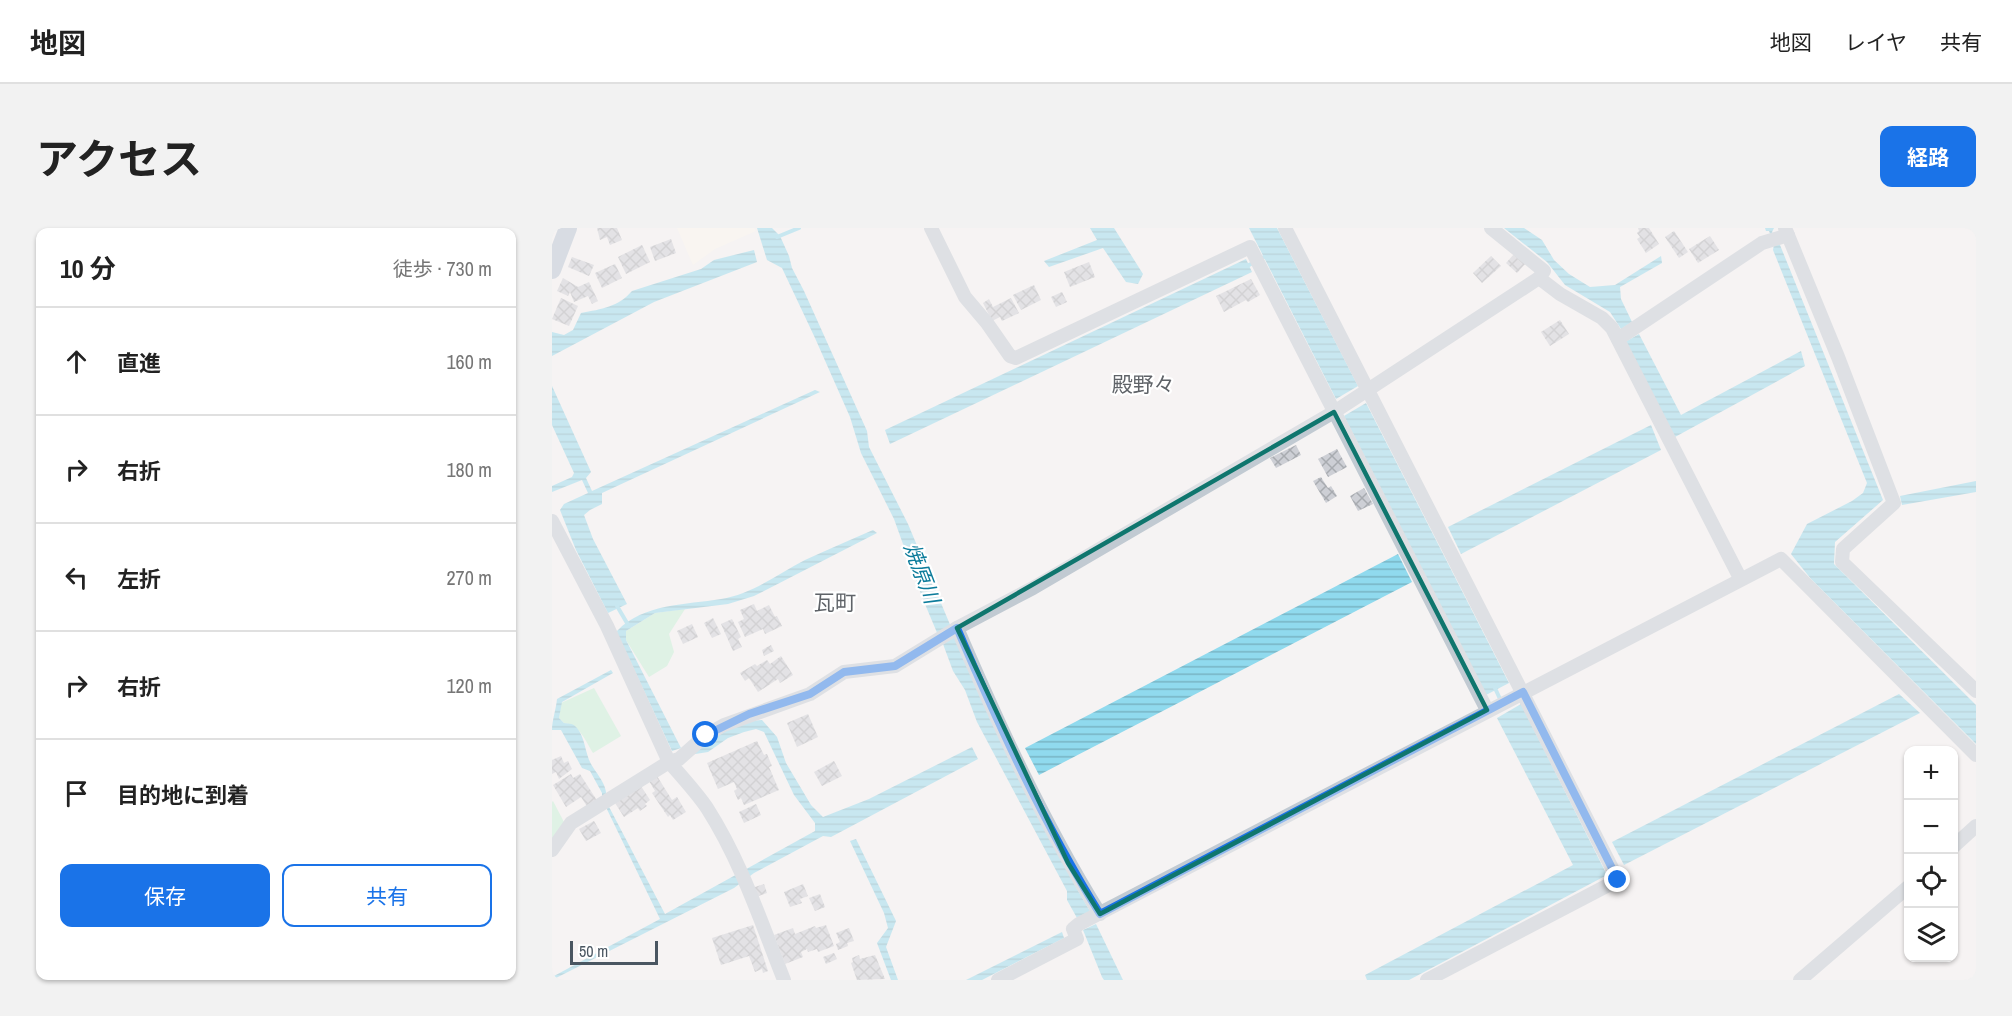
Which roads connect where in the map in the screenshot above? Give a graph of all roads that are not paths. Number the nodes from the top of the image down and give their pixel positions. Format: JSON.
{"nodes":[{"id":1,"x":568,"y":228,"type":"edge"},
{"id":2,"x":932,"y":228,"type":"edge"},
{"id":3,"x":1491,"y":228,"type":"edge"},
{"id":4,"x":1286,"y":230,"type":"edge"},
{"id":5,"x":1784,"y":233,"type":"edge"},
{"id":6,"x":552,"y":270,"type":"edge"},
{"id":7,"x":1539,"y":278,"type":"junction"},
{"id":8,"x":1625,"y":334,"type":"junction"},
{"id":9,"x":1368,"y":392,"type":"junction"},
{"id":10,"x":1334,"y":412,"type":"junction"},
{"id":11,"x":552,"y":521,"type":"edge"},
{"id":12,"x":1740,"y":578,"type":"junction"},
{"id":13,"x":957,"y":628,"type":"junction"},
{"id":14,"x":1976,"y":692,"type":"edge"},
{"id":15,"x":1522,"y":693,"type":"junction"},
{"id":16,"x":1489,"y":710,"type":"junction"},
{"id":17,"x":1976,"y":755,"type":"edge"},
{"id":18,"x":674,"y":760,"type":"junction"},
{"id":19,"x":1976,"y":826,"type":"edge"},
{"id":20,"x":1958,"y":842,"type":"edge"},
{"id":21,"x":552,"y":850,"type":"edge"},
{"id":22,"x":1904,"y":890,"type":"edge"},
{"id":23,"x":1098,"y":916,"type":"junction"},
{"id":24,"x":784,"y":980,"type":"edge"},
{"id":25,"x":998,"y":980,"type":"edge"},
{"id":26,"x":1427,"y":980,"type":"edge"},
{"id":27,"x":1800,"y":980,"type":"edge"}],
"edges":[{"from":1,"to":6,"type":"main road"},
{"from":2,"to":10,"type":"street"},
{"from":3,"to":7,"type":"street"},
{"from":4,"to":9,"type":"street"},
{"from":5,"to":8,"type":"street"},
{"from":5,"to":14,"type":"street"},
{"from":7,"to":8,"type":"street"},
{"from":7,"to":9,"type":"street"},
{"from":8,"to":12,"type":"street"},
{"from":9,"to":10,"type":"street"},
{"from":9,"to":15,"type":"street"},
{"from":10,"to":13,"type":"street"},
{"from":10,"to":16,"type":"street"},
{"from":11,"to":18,"type":"street"},
{"from":12,"to":15,"type":"street"},
{"from":12,"to":17,"type":"street"},
{"from":13,"to":18,"type":"street"},
{"from":13,"to":23,"type":"street"},
{"from":15,"to":16,"type":"street"},
{"from":15,"to":26,"type":"street"},
{"from":16,"to":23,"type":"street"},
{"from":18,"to":21,"type":"street"},
{"from":18,"to":24,"type":"street"},
{"from":19,"to":20,"type":"street"},
{"from":22,"to":27,"type":"street"},
{"from":23,"to":25,"type":"street"}]}
